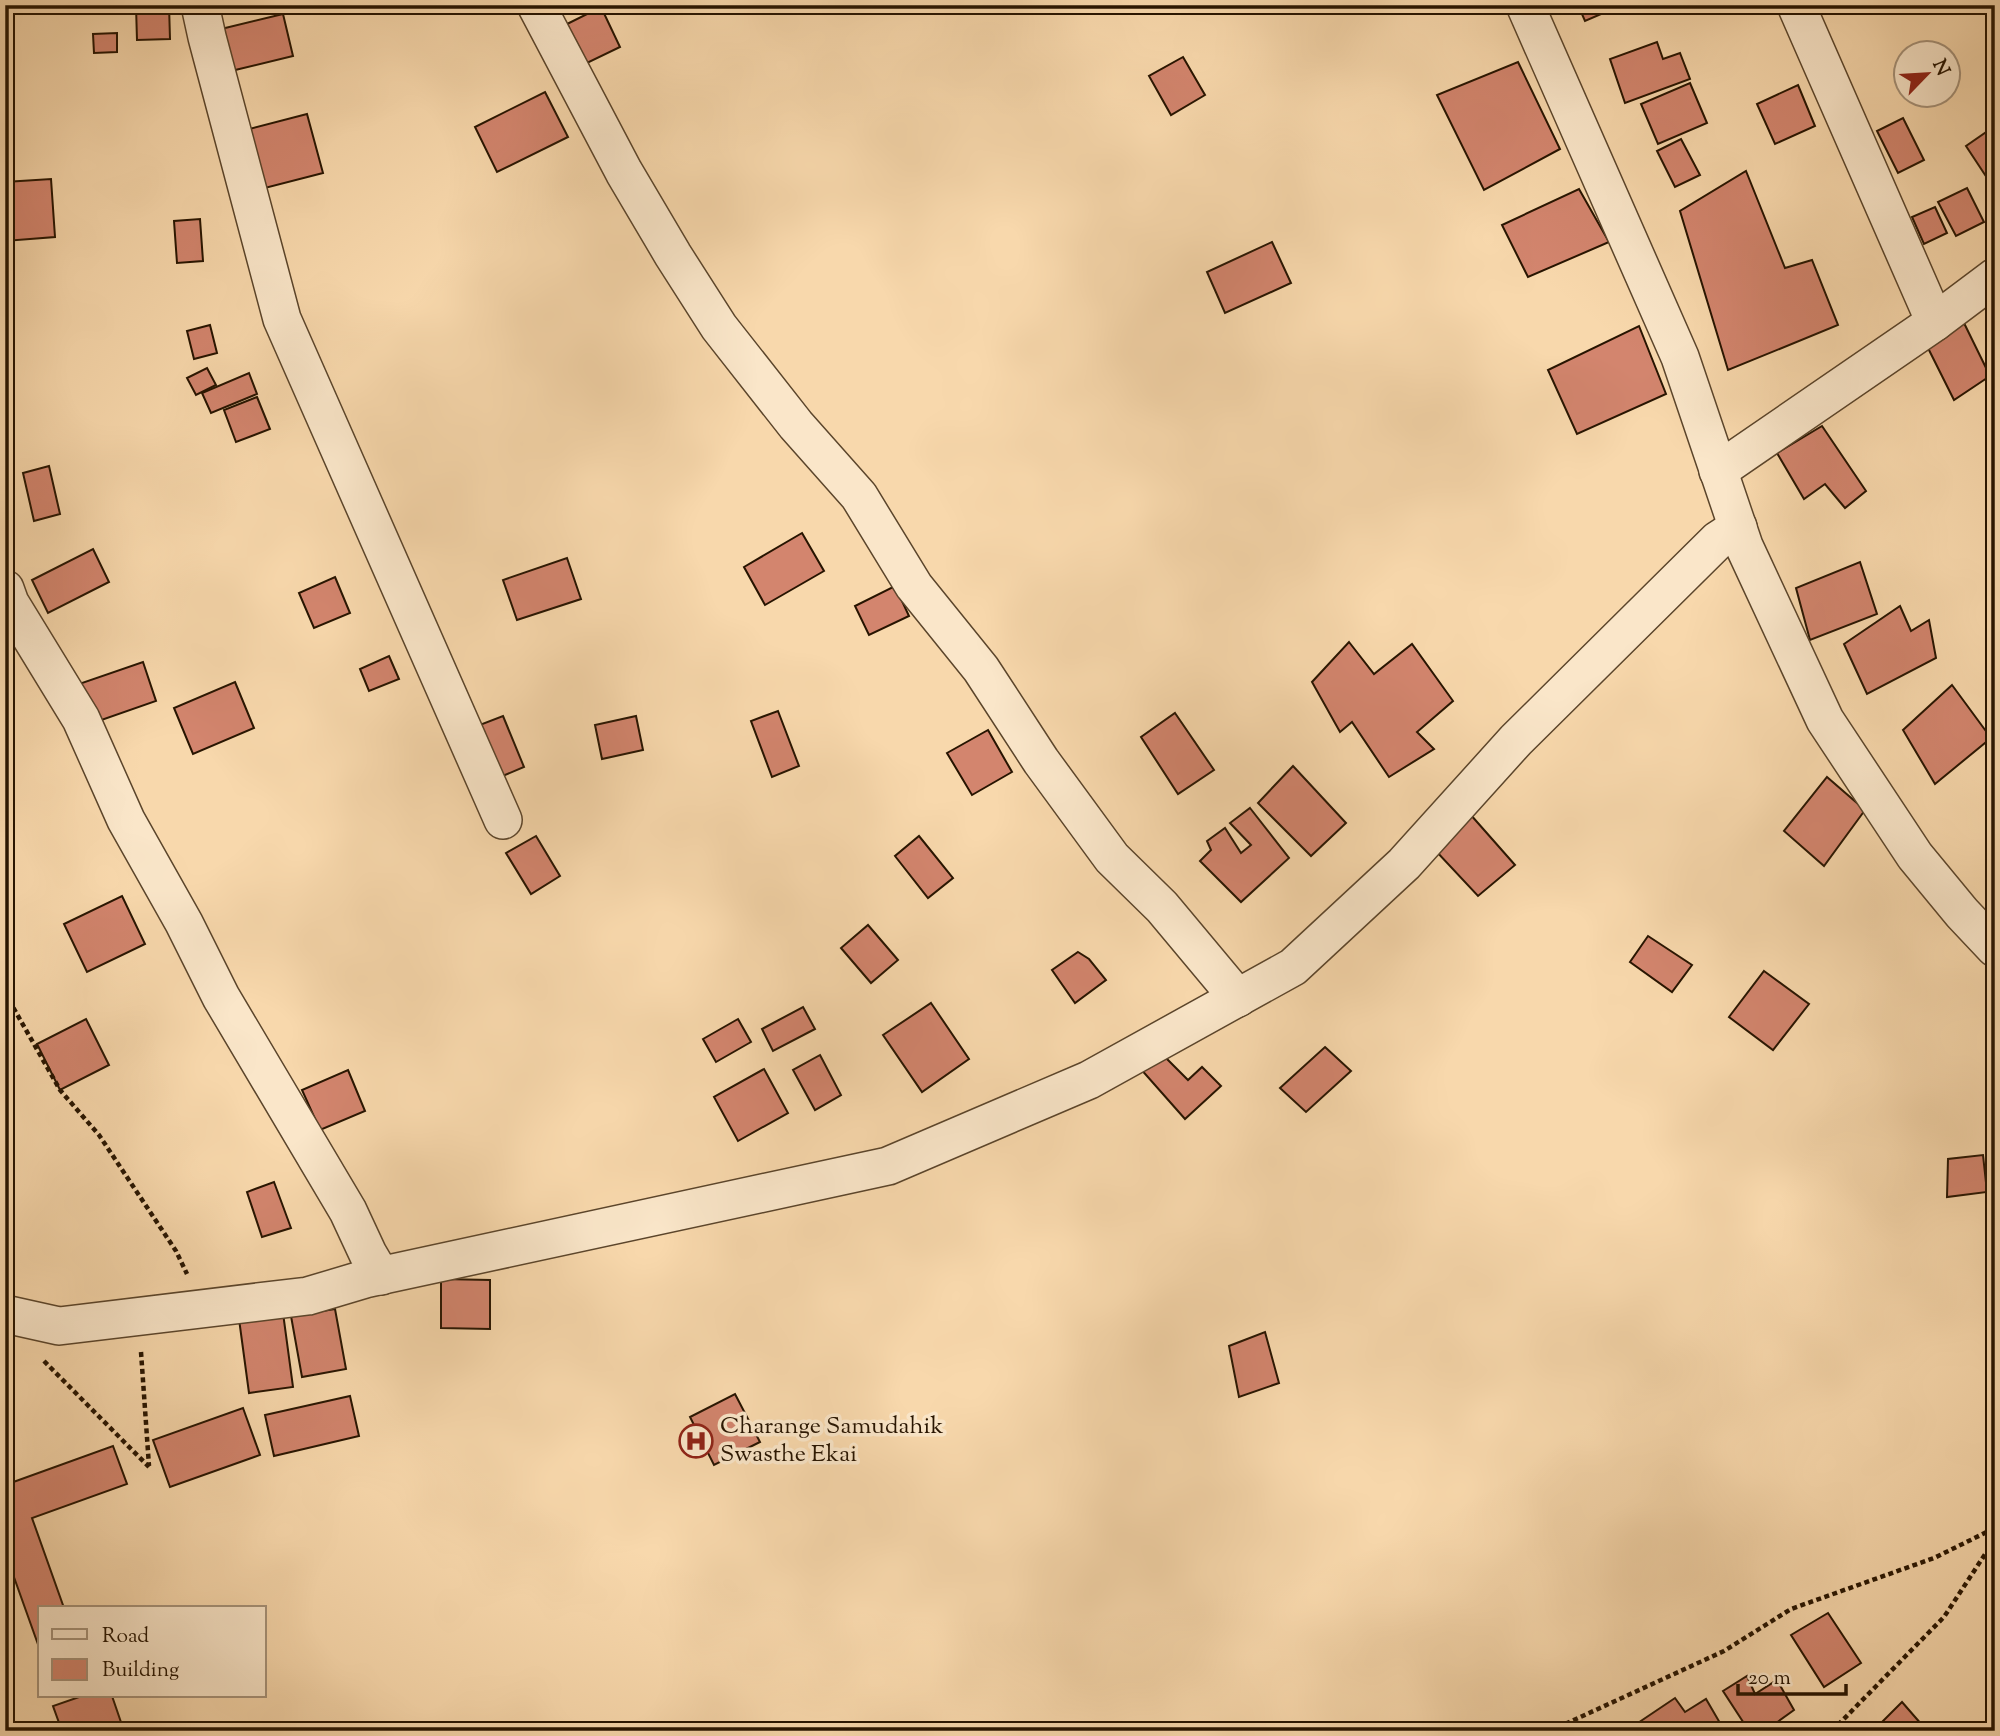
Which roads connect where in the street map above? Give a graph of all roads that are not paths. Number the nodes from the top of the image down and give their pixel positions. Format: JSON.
{"nodes":[{"id":1,"x":200,"y":5,"type":"edge"},
{"id":2,"x":536,"y":5,"type":"edge"},
{"id":3,"x":1525,"y":5,"type":"edge"},
{"id":4,"x":1796,"y":5,"type":"edge"},
{"id":5,"x":1995,"y":277,"type":"edge"},
{"id":6,"x":1935,"y":322,"type":"junction"},
{"id":7,"x":1718,"y":471,"type":"junction"},
{"id":8,"x":1738,"y":527,"type":"junction"},
{"id":9,"x":5,"y":589,"type":"edge"},
{"id":10,"x":503,"y":820,"type":"dead end"},
{"id":11,"x":1995,"y":948,"type":"edge"},
{"id":12,"x":1238,"y":998,"type":"junction"},
{"id":13,"x":381,"y":1276,"type":"junction"},
{"id":14,"x":5,"y":1314,"type":"edge"}],
"edges":[{"from":1,"to":10,"type":"street"},
{"from":2,"to":12,"type":"street"},
{"from":3,"to":7,"type":"street"},
{"from":4,"to":6,"type":"street"},
{"from":5,"to":6,"type":"street"},
{"from":6,"to":7,"type":"street"},
{"from":7,"to":8,"type":"street"},
{"from":8,"to":11,"type":"street"},
{"from":8,"to":12,"type":"street"},
{"from":9,"to":13,"type":"street"},
{"from":12,"to":13,"type":"street"},
{"from":13,"to":14,"type":"street"}]}
